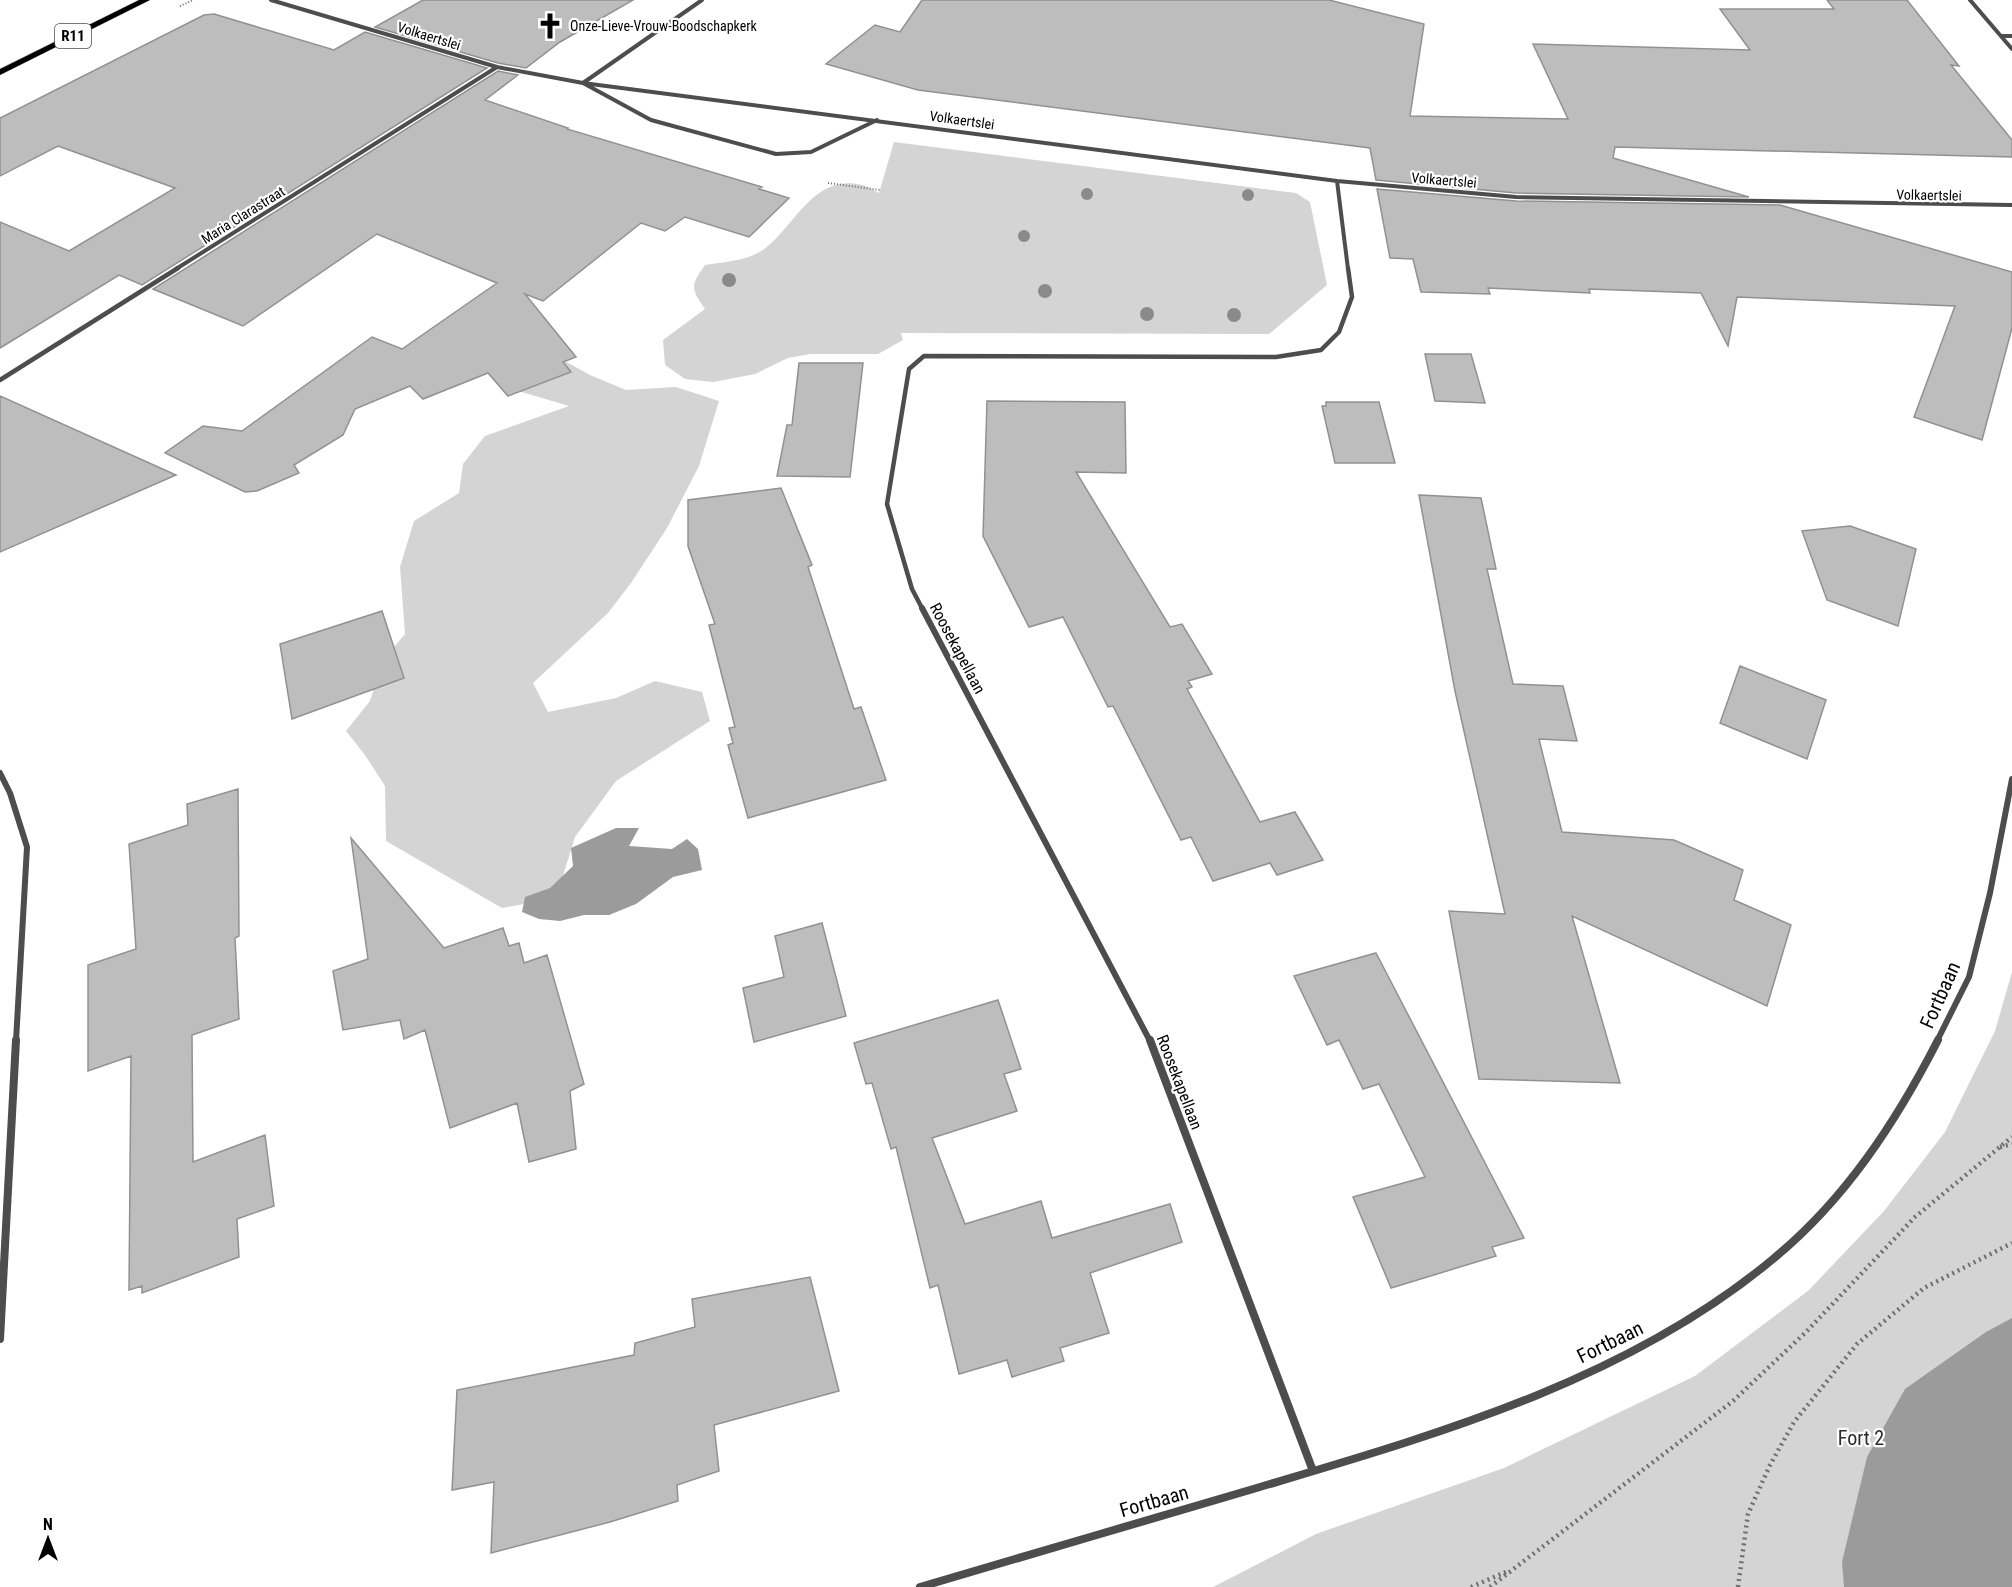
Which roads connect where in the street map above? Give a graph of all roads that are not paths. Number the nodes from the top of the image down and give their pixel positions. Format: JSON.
{"nodes":[{"id":1,"x":146,"y":0,"type":"edge"},
{"id":2,"x":271,"y":0,"type":"edge"},
{"id":3,"x":702,"y":0,"type":"edge"},
{"id":4,"x":1970,"y":0,"type":"edge"},
{"id":5,"x":2002,"y":36,"type":"junction"},
{"id":6,"x":2012,"y":36,"type":"edge"},
{"id":7,"x":2012,"y":49,"type":"edge"},
{"id":8,"x":497,"y":67,"type":"junction"},
{"id":9,"x":0,"y":72,"type":"edge"},
{"id":10,"x":583,"y":83,"type":"junction"},
{"id":11,"x":878,"y":120,"type":"junction"},
{"id":12,"x":1337,"y":181,"type":"junction"},
{"id":13,"x":2012,"y":205,"type":"edge"},
{"id":14,"x":0,"y":380,"type":"edge"},
{"id":15,"x":0,"y":774,"type":"edge"},
{"id":16,"x":2012,"y":779,"type":"edge"},
{"id":17,"x":0,"y":1339,"type":"edge"},
{"id":18,"x":1313,"y":1471,"type":"junction"},
{"id":19,"x":920,"y":1587,"type":"edge"}],
"edges":[{"from":1,"to":9,"type":"main road","number":"R11"},
{"from":2,"to":8,"type":"street","name":"Volkaertslei"},
{"from":3,"to":10,"type":"street"},
{"from":4,"to":5,"type":"street"},
{"from":5,"to":6,"type":"street"},
{"from":5,"to":7,"type":"street"},
{"from":8,"to":10,"type":"street","name":"Volkaertslei"},
{"from":8,"to":14,"type":"street","name":"Maria Clarastraat"},
{"from":10,"to":11,"type":"street","name":"Volkaertslei"},
{"from":10,"to":11,"type":"street","name":"Volkaertslei"},
{"from":11,"to":12,"type":"street","name":"Volkaertslei"},
{"from":12,"to":13,"type":"street","name":"Volkaertslei"},
{"from":12,"to":18,"type":"street","name":"Roosekapellaan"},
{"from":15,"to":17,"type":"street"},
{"from":16,"to":18,"type":"street","name":"Fortbaan"},
{"from":18,"to":19,"type":"street","name":"Fortbaan"}]}
